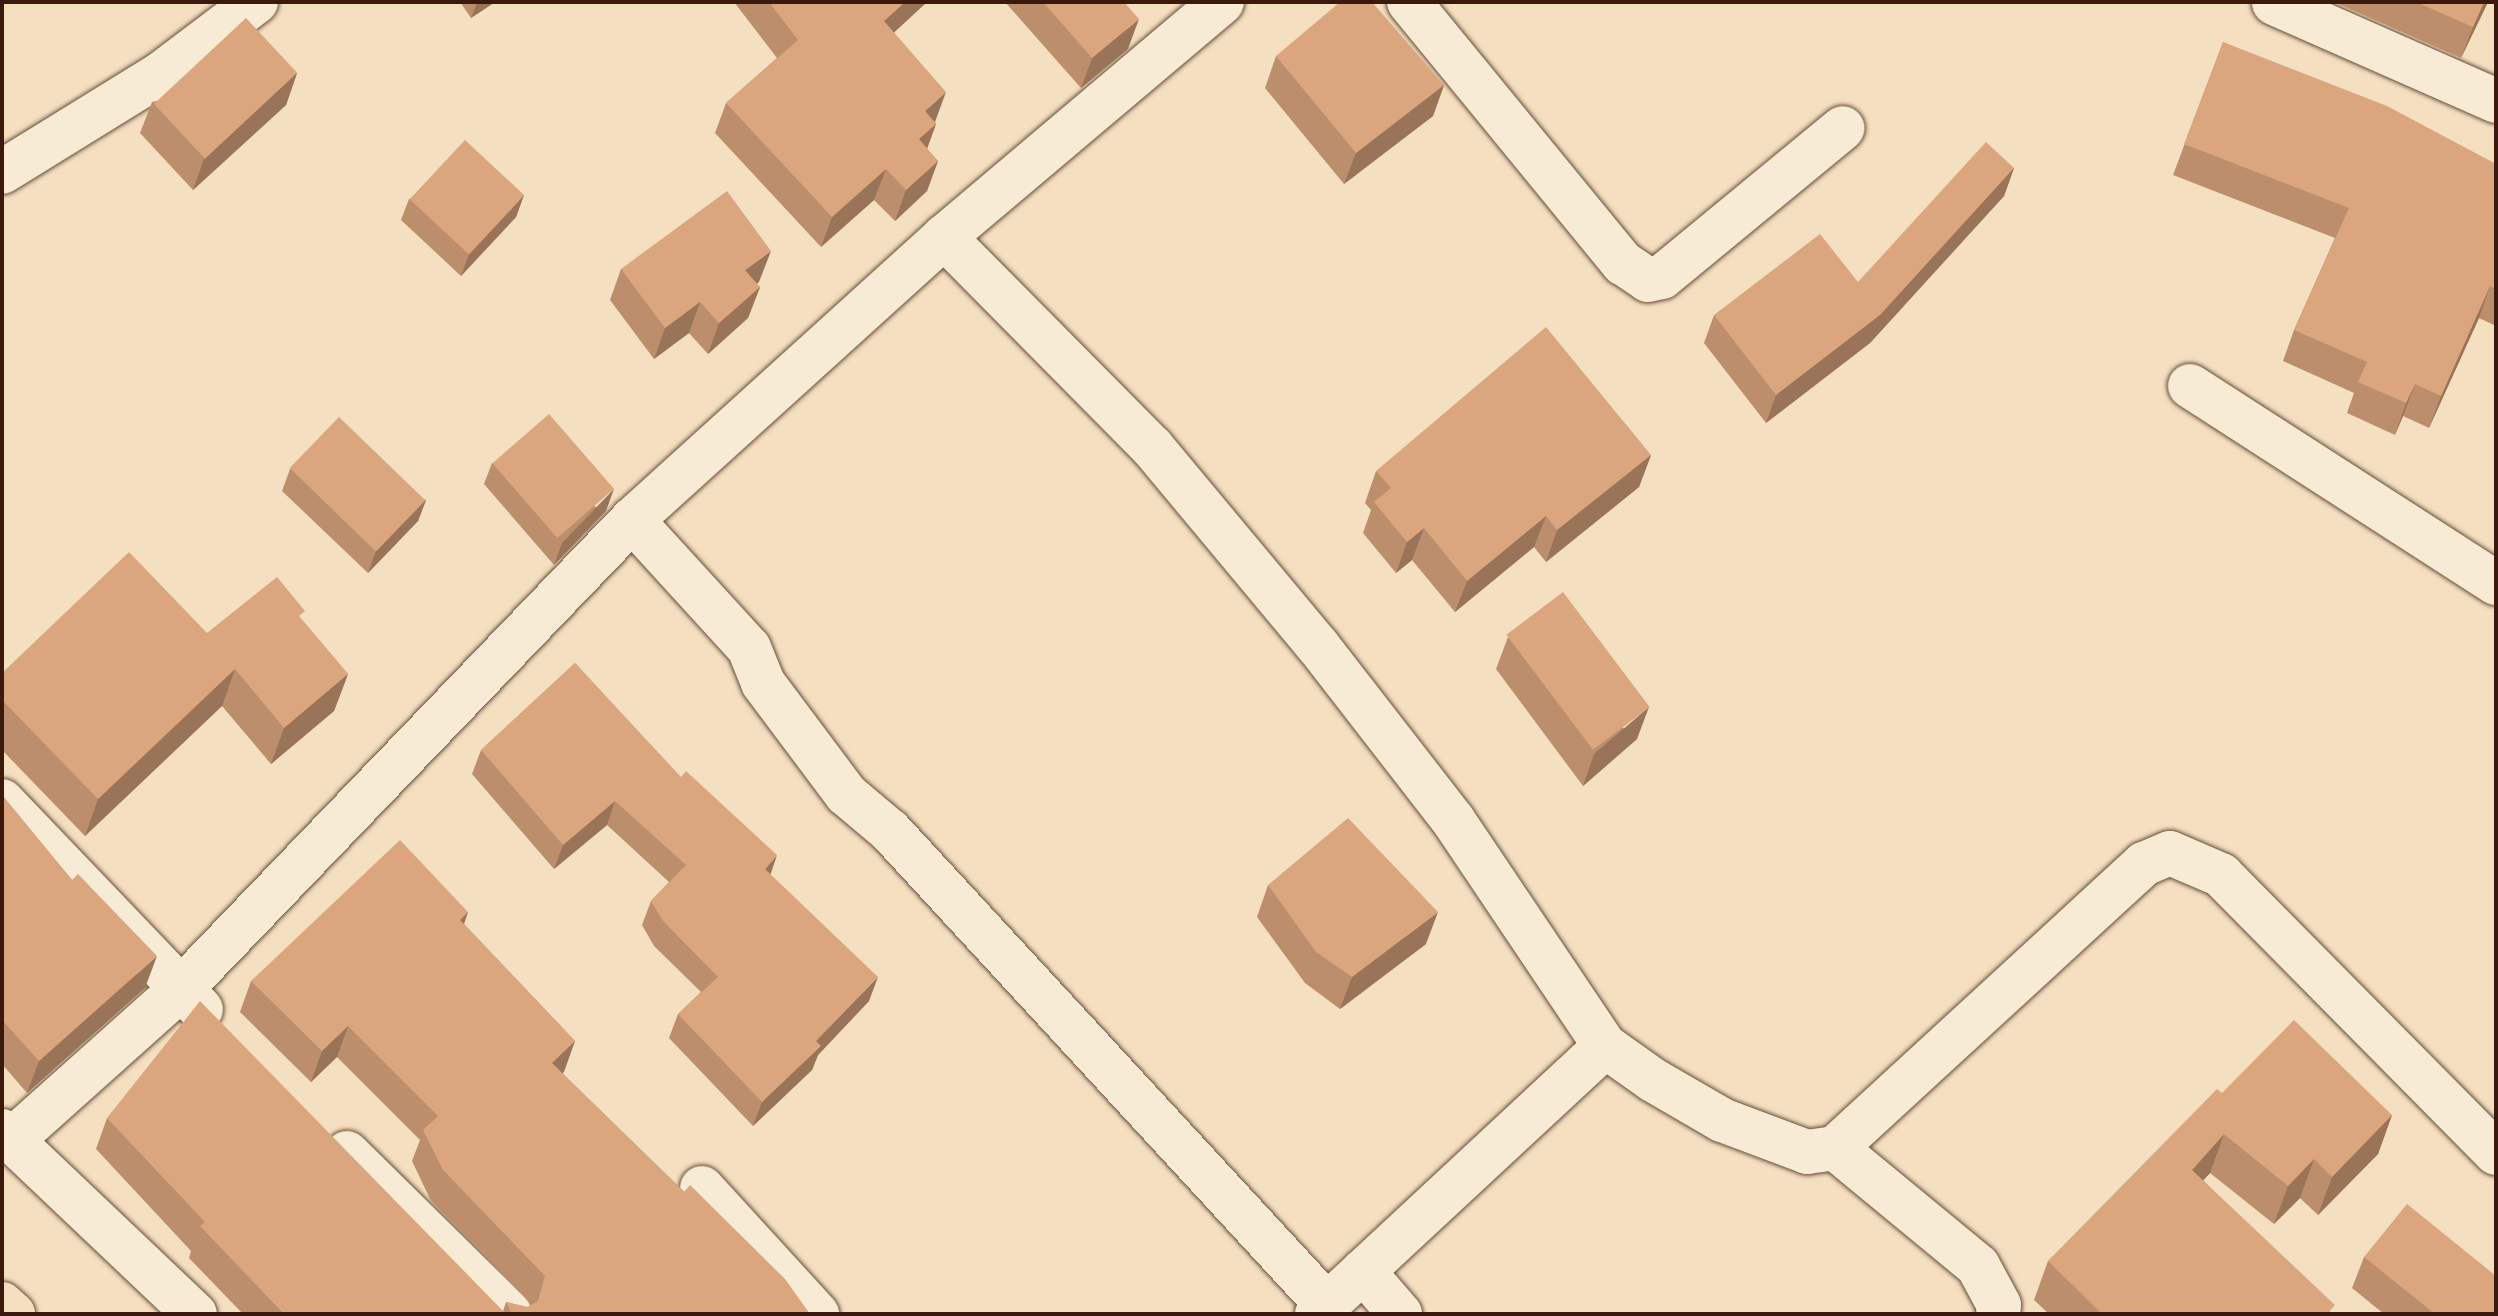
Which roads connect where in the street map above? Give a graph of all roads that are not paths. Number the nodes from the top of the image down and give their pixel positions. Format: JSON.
{"nodes":[{"id":1,"x":256,"y":2,"type":"edge"},
{"id":2,"x":1222,"y":2,"type":"edge"},
{"id":3,"x":1409,"y":2,"type":"edge"},
{"id":4,"x":2274,"y":3,"type":"edge"},
{"id":5,"x":2496,"y":101,"type":"edge"},
{"id":6,"x":1843,"y":128,"type":"dead end"},
{"id":7,"x":2,"y":172,"type":"edge"},
{"id":8,"x":944,"y":237,"type":"junction"},
{"id":9,"x":2190,"y":386,"type":"dead end"},
{"id":10,"x":632,"y":520,"type":"junction"},
{"id":11,"x":2496,"y":583,"type":"edge"},
{"id":12,"x":2,"y":801,"type":"edge"},
{"id":13,"x":181,"y":989,"type":"junction"},
{"id":14,"x":226,"y":1034,"type":"edge"},
{"id":15,"x":1605,"y":1046,"type":"junction"},
{"id":16,"x":317,"y":1124,"type":"edge"},
{"id":17,"x":7,"y":1136,"type":"edge"},
{"id":18,"x":1835,"y":1148,"type":"junction"},
{"id":19,"x":2496,"y":1153,"type":"edge"},
{"id":20,"x":702,"y":1188,"type":"dead end"},
{"id":21,"x":1363,"y":1271,"type":"junction"},
{"id":22,"x":2,"y":1304,"type":"edge"},
{"id":23,"x":1322,"y":1310,"type":"edge"},
{"id":24,"x":13,"y":1314,"type":"edge"},
{"id":25,"x":195,"y":1314,"type":"edge"},
{"id":26,"x":510,"y":1314,"type":"edge"},
{"id":27,"x":817,"y":1314,"type":"edge"},
{"id":28,"x":1400,"y":1314,"type":"edge"},
{"id":29,"x":1998,"y":1314,"type":"edge"}],
"edges":[{"from":1,"to":7,"type":"street"},
{"from":2,"to":8,"type":"street"},
{"from":3,"to":6,"type":"street"},
{"from":4,"to":5,"type":"street"},
{"from":8,"to":10,"type":"street"},
{"from":8,"to":15,"type":"street"},
{"from":9,"to":11,"type":"street"},
{"from":10,"to":13,"type":"street"},
{"from":10,"to":23,"type":"street"},
{"from":12,"to":13,"type":"street"},
{"from":13,"to":14,"type":"street"},
{"from":13,"to":17,"type":"street"},
{"from":15,"to":18,"type":"street"},
{"from":15,"to":21,"type":"street"},
{"from":16,"to":26,"type":"street"},
{"from":17,"to":25,"type":"street"},
{"from":18,"to":19,"type":"street"},
{"from":18,"to":29,"type":"street"},
{"from":20,"to":27,"type":"street"},
{"from":21,"to":23,"type":"street"},
{"from":21,"to":28,"type":"street"},
{"from":22,"to":24,"type":"main road"}]}
